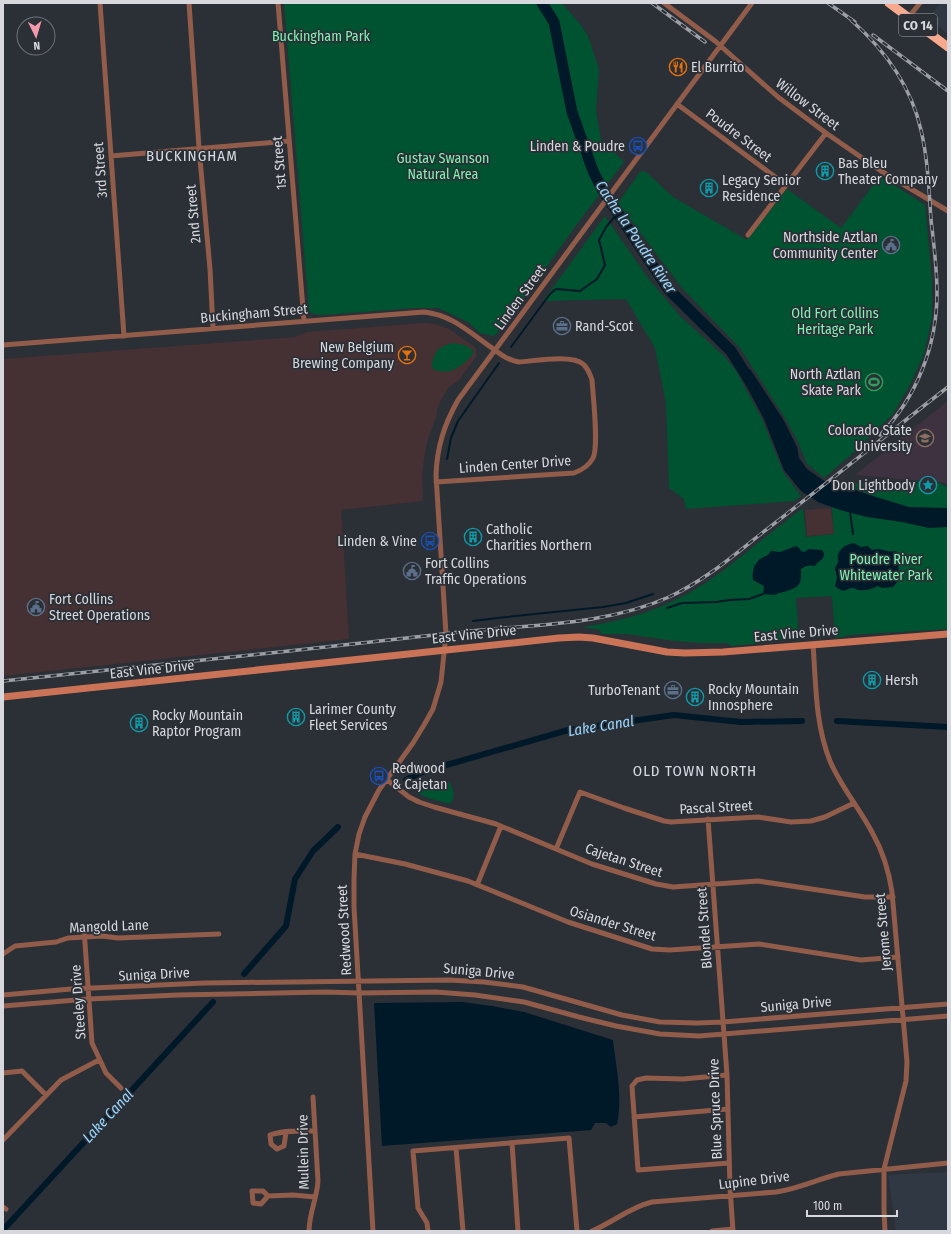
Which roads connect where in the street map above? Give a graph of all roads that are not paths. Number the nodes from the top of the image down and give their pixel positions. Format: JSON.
{"nodes":[{"id":1,"x":100,"y":3,"type":"edge"},
{"id":2,"x":189,"y":3,"type":"edge"},
{"id":3,"x":278,"y":3,"type":"edge"},
{"id":4,"x":664,"y":3,"type":"edge"},
{"id":5,"x":752,"y":3,"type":"edge"},
{"id":6,"x":889,"y":3,"type":"edge"},
{"id":7,"x":920,"y":3,"type":"edge"},
{"id":8,"x":908,"y":18,"type":"junction"},
{"id":9,"x":721,"y":46,"type":"junction"},
{"id":10,"x":948,"y":47,"type":"edge"},
{"id":11,"x":677,"y":104,"type":"junction"},
{"id":12,"x":826,"y":133,"type":"junction"},
{"id":13,"x":289,"y":141,"type":"junction"},
{"id":14,"x":198,"y":148,"type":"junction"},
{"id":15,"x":111,"y":156,"type":"junction"},
{"id":16,"x":786,"y":185,"type":"junction"},
{"id":17,"x":948,"y":211,"type":"edge"},
{"id":18,"x":748,"y":235,"type":"dead end"},
{"id":19,"x":304,"y":321,"type":"junction"},
{"id":20,"x":213,"y":328,"type":"junction"},
{"id":21,"x":124,"y":336,"type":"junction"},
{"id":22,"x":3,"y":345,"type":"edge"},
{"id":23,"x":495,"y":351,"type":"junction"},
{"id":24,"x":436,"y":482,"type":"junction"},
{"id":25,"x":948,"y":634,"type":"edge"},
{"id":26,"x":813,"y":644,"type":"junction"},
{"id":27,"x":445,"y":651,"type":"junction"},
{"id":28,"x":3,"y":697,"type":"edge"},
{"id":29,"x":386,"y":779,"type":"junction"},
{"id":30,"x":854,"y":803,"type":"junction"},
{"id":31,"x":708,"y":819,"type":"junction"},
{"id":32,"x":501,"y":826,"type":"junction"},
{"id":33,"x":556,"y":849,"type":"junction"},
{"id":34,"x":355,"y":854,"type":"junction"},
{"id":35,"x":713,"y":884,"type":"junction"},
{"id":36,"x":477,"y":885,"type":"junction"},
{"id":37,"x":893,"y":897,"type":"junction"},
{"id":38,"x":84,"y":929,"type":"dead end"},
{"id":39,"x":219,"y":934,"type":"dead end"},
{"id":40,"x":85,"y":937,"type":"junction"},
{"id":41,"x":718,"y":947,"type":"junction"},
{"id":42,"x":3,"y":954,"type":"edge"},
{"id":43,"x":898,"y":957,"type":"junction"},
{"id":44,"x":359,"y":981,"type":"junction"},
{"id":45,"x":88,"y":988,"type":"junction"},
{"id":46,"x":359,"y":993,"type":"junction"},
{"id":47,"x":3,"y":996,"type":"edge"},
{"id":48,"x":89,"y":999,"type":"junction"},
{"id":49,"x":948,"y":1004,"type":"edge"},
{"id":50,"x":3,"y":1006,"type":"edge"},
{"id":51,"x":902,"y":1008,"type":"junction"},
{"id":52,"x":948,"y":1016,"type":"edge"},
{"id":53,"x":903,"y":1020,"type":"junction"},
{"id":54,"x":723,"y":1022,"type":"junction"},
{"id":55,"x":724,"y":1034,"type":"junction"},
{"id":56,"x":99,"y":1060,"type":"junction"},
{"id":57,"x":3,"y":1073,"type":"edge"},
{"id":58,"x":727,"y":1075,"type":"junction"},
{"id":59,"x":121,"y":1088,"type":"dead end"},
{"id":60,"x":46,"y":1095,"type":"junction"},
{"id":61,"x":313,"y":1097,"type":"dead end"},
{"id":62,"x":728,"y":1109,"type":"junction"},
{"id":63,"x":634,"y":1117,"type":"junction"},
{"id":64,"x":315,"y":1131,"type":"junction"},
{"id":65,"x":286,"y":1132,"type":"dead end"},
{"id":66,"x":3,"y":1140,"type":"edge"},
{"id":67,"x":512,"y":1143,"type":"junction"},
{"id":68,"x":456,"y":1148,"type":"junction"},
{"id":69,"x":729,"y":1163,"type":"junction"},
{"id":70,"x":948,"y":1163,"type":"edge"},
{"id":71,"x":884,"y":1169,"type":"junction"},
{"id":72,"x":268,"y":1196,"type":"dead end"},
{"id":73,"x":730,"y":1196,"type":"junction"},
{"id":74,"x":315,"y":1197,"type":"junction"},
{"id":75,"x":733,"y":1230,"type":"edge"},
{"id":76,"x":309,"y":1231,"type":"edge"},
{"id":77,"x":373,"y":1231,"type":"edge"},
{"id":78,"x":428,"y":1231,"type":"edge"},
{"id":79,"x":463,"y":1231,"type":"edge"},
{"id":80,"x":518,"y":1231,"type":"edge"},
{"id":81,"x":576,"y":1231,"type":"edge"},
{"id":82,"x":592,"y":1231,"type":"edge"},
{"id":83,"x":712,"y":1231,"type":"edge"},
{"id":84,"x":885,"y":1231,"type":"edge"}],
"edges":[{"from":1,"to":15,"type":"street","name":"3rd Street"},
{"from":2,"to":14,"type":"street","name":"2nd Street"},
{"from":3,"to":13,"type":"street","name":"1st Street"},
{"from":4,"to":9,"type":"street","name":"Willow Street"},
{"from":5,"to":9,"type":"street","name":"Linden Street"},
{"from":6,"to":8,"type":"highway","number":"CO 14"},
{"from":7,"to":8,"type":"street"},
{"from":8,"to":10,"type":"highway","number":"CO 14"},
{"from":9,"to":11,"type":"street","name":"Linden Street"},
{"from":9,"to":12,"type":"street","name":"Willow Street"},
{"from":11,"to":16,"type":"street","name":"Poudre Street"},
{"from":11,"to":23,"type":"street","name":"Linden Street"},
{"from":12,"to":16,"type":"street"},
{"from":12,"to":17,"type":"street","name":"Willow Street"},
{"from":13,"to":14,"type":"street"},
{"from":13,"to":19,"type":"street","name":"1st Street"},
{"from":14,"to":15,"type":"street"},
{"from":14,"to":20,"type":"street","name":"2nd Street"},
{"from":15,"to":21,"type":"street","name":"3rd Street"},
{"from":16,"to":18,"type":"street"},
{"from":19,"to":20,"type":"street","name":"Buckingham Street"},
{"from":19,"to":23,"type":"street","name":"Buckingham Street"},
{"from":20,"to":21,"type":"street","name":"Buckingham Street"},
{"from":21,"to":22,"type":"street","name":"Buckingham Street"},
{"from":23,"to":24,"type":"street","name":"Linden Street"},
{"from":23,"to":24,"type":"street","name":"Linden Center Drive"},
{"from":24,"to":27,"type":"street","name":"Linden Street"},
{"from":25,"to":26,"type":"main road","name":"East Vine Drive"},
{"from":26,"to":27,"type":"main road","name":"East Vine Drive"},
{"from":26,"to":30,"type":"street","name":"Jerome Street"},
{"from":27,"to":28,"type":"main road","name":"East Vine Drive"},
{"from":27,"to":29,"type":"street","name":"Redwood Street"},
{"from":29,"to":32,"type":"street","name":"Cajetan Street"},
{"from":29,"to":34,"type":"street","name":"Redwood Street"},
{"from":30,"to":31,"type":"street","name":"Pascal Street"},
{"from":30,"to":37,"type":"street","name":"Jerome Street"},
{"from":31,"to":33,"type":"street","name":"Pascal Street"},
{"from":31,"to":35,"type":"street","name":"Blondel Street"},
{"from":32,"to":33,"type":"street","name":"Cajetan Street"},
{"from":32,"to":36,"type":"street"},
{"from":33,"to":35,"type":"street","name":"Cajetan Street"},
{"from":34,"to":36,"type":"street","name":"Osiander Street"},
{"from":34,"to":44,"type":"street","name":"Redwood Street"},
{"from":35,"to":37,"type":"street","name":"Cajetan Street"},
{"from":35,"to":41,"type":"street","name":"Blondel Street"},
{"from":36,"to":41,"type":"street","name":"Osiander Street"},
{"from":37,"to":43,"type":"street","name":"Jerome Street"},
{"from":38,"to":40,"type":"street","name":"Steeley Drive"},
{"from":39,"to":40,"type":"street","name":"Mangold Lane"},
{"from":40,"to":42,"type":"street","name":"Mangold Lane"},
{"from":40,"to":45,"type":"street","name":"Steeley Drive"},
{"from":41,"to":43,"type":"street","name":"Osiander Street"},
{"from":41,"to":54,"type":"street","name":"Blondel Street"},
{"from":43,"to":51,"type":"street","name":"Jerome Street"},
{"from":44,"to":45,"type":"street","name":"Suniga Drive"},
{"from":44,"to":46,"type":"street","name":"Redwood Street"},
{"from":44,"to":54,"type":"street","name":"Suniga Drive"},
{"from":45,"to":47,"type":"street","name":"Suniga Drive"},
{"from":45,"to":48,"type":"street","name":"Steeley Drive"},
{"from":46,"to":48,"type":"street","name":"Suniga Drive"},
{"from":46,"to":55,"type":"street","name":"Suniga Drive"},
{"from":46,"to":77,"type":"street","name":"Redwood Street"},
{"from":48,"to":50,"type":"street","name":"Suniga Drive"},
{"from":48,"to":56,"type":"street","name":"Steeley Drive"},
{"from":49,"to":51,"type":"street","name":"Suniga Drive"},
{"from":51,"to":53,"type":"street","name":"Jerome Street"},
{"from":51,"to":54,"type":"street","name":"Suniga Drive"},
{"from":52,"to":53,"type":"street","name":"Suniga Drive"},
{"from":53,"to":55,"type":"street","name":"Suniga Drive"},
{"from":53,"to":71,"type":"street","name":"Jerome Street"},
{"from":54,"to":55,"type":"street","name":"Blondel Street"},
{"from":55,"to":58,"type":"street","name":"Blue Spruce Drive"},
{"from":56,"to":59,"type":"street","name":"Steeley Drive"},
{"from":56,"to":60,"type":"street"},
{"from":57,"to":60,"type":"street"},
{"from":58,"to":62,"type":"street","name":"Blue Spruce Drive"},
{"from":58,"to":63,"type":"street"},
{"from":60,"to":66,"type":"street"},
{"from":61,"to":64,"type":"street","name":"Mullein Drive"},
{"from":62,"to":63,"type":"street"},
{"from":62,"to":69,"type":"street","name":"Blue Spruce Drive"},
{"from":63,"to":69,"type":"street"},
{"from":64,"to":65,"type":"street"},
{"from":64,"to":74,"type":"street","name":"Mullein Drive"},
{"from":67,"to":68,"type":"street"},
{"from":67,"to":80,"type":"street"},
{"from":67,"to":81,"type":"street"},
{"from":68,"to":78,"type":"street"},
{"from":68,"to":79,"type":"street"},
{"from":69,"to":73,"type":"street","name":"Blue Spruce Drive"},
{"from":70,"to":71,"type":"street","name":"Lupine Drive"},
{"from":71,"to":73,"type":"street","name":"Lupine Drive"},
{"from":71,"to":84,"type":"street","name":"Jerome Street"},
{"from":72,"to":74,"type":"street"},
{"from":73,"to":75,"type":"street","name":"Blue Spruce Drive"},
{"from":73,"to":82,"type":"street","name":"Lupine Drive"},
{"from":74,"to":76,"type":"street","name":"Mullein Drive"},
{"from":75,"to":83,"type":"street"}]}
